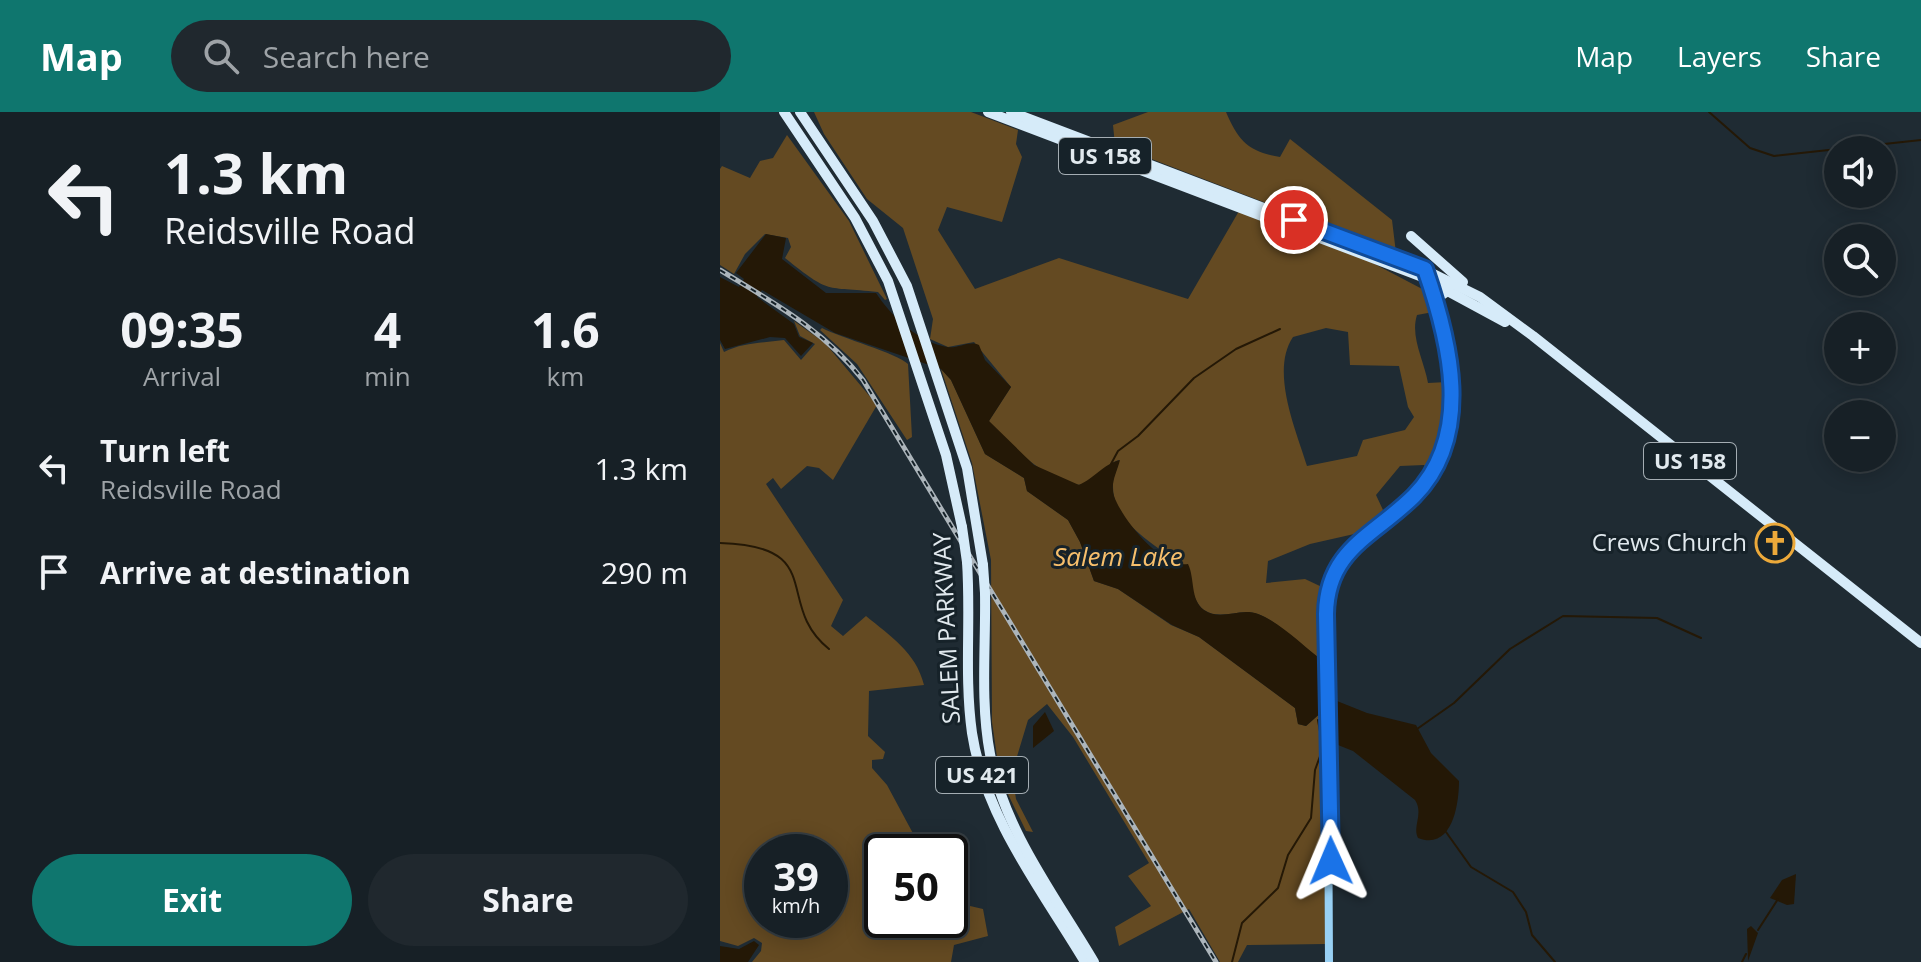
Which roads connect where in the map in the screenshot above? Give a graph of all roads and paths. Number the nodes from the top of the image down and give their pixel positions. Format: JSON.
{"nodes":[{"id":1,"x":784,"y":112,"type":"edge"},
{"id":2,"x":800,"y":112,"type":"edge"},
{"id":3,"x":988,"y":112,"type":"edge"},
{"id":4,"x":1011,"y":112,"type":"edge"},
{"id":5,"x":1411,"y":236,"type":"dead end"},
{"id":6,"x":1428,"y":253,"type":"junction"},
{"id":7,"x":1408,"y":263,"type":"junction"},
{"id":8,"x":1427,"y":275,"type":"junction"},
{"id":9,"x":1449,"y":290,"type":"junction"},
{"id":10,"x":1480,"y":297,"type":"junction"},
{"id":11,"x":1436,"y":306,"type":"junction"},
{"id":12,"x":1538,"y":342,"type":"junction"},
{"id":13,"x":1921,"y":643,"type":"edge"},
{"id":14,"x":1085,"y":962,"type":"edge"},
{"id":15,"x":1094,"y":962,"type":"edge"},
{"id":16,"x":1329,"y":962,"type":"edge"}],
"edges":[{"from":1,"to":14,"type":"highway","name":"SALEM PARKWAY","number":"US 421","bridge":true},
{"from":2,"to":15,"type":"highway","name":"SALEM PARKWAY","number":"US 421","bridge":true},
{"from":3,"to":8,"type":"highway","number":"US 158"},
{"from":4,"to":7,"type":"highway","number":"US 158"},
{"from":5,"to":6,"type":"highway"},
{"from":6,"to":7,"type":"highway"},
{"from":6,"to":10,"type":"highway"},
{"from":7,"to":8,"type":"highway","number":"US 158"},
{"from":8,"to":9,"type":"highway","number":"US 158"},
{"from":8,"to":10,"type":"highway","number":"US 158"},
{"from":8,"to":11,"type":"main road"},
{"from":9,"to":11,"type":"highway"},
{"from":9,"to":12,"type":"highway","number":"US 158"},
{"from":10,"to":12,"type":"highway","number":"US 158"},
{"from":11,"to":16,"type":"main road"},
{"from":12,"to":13,"type":"highway","number":"US 158"}]}
